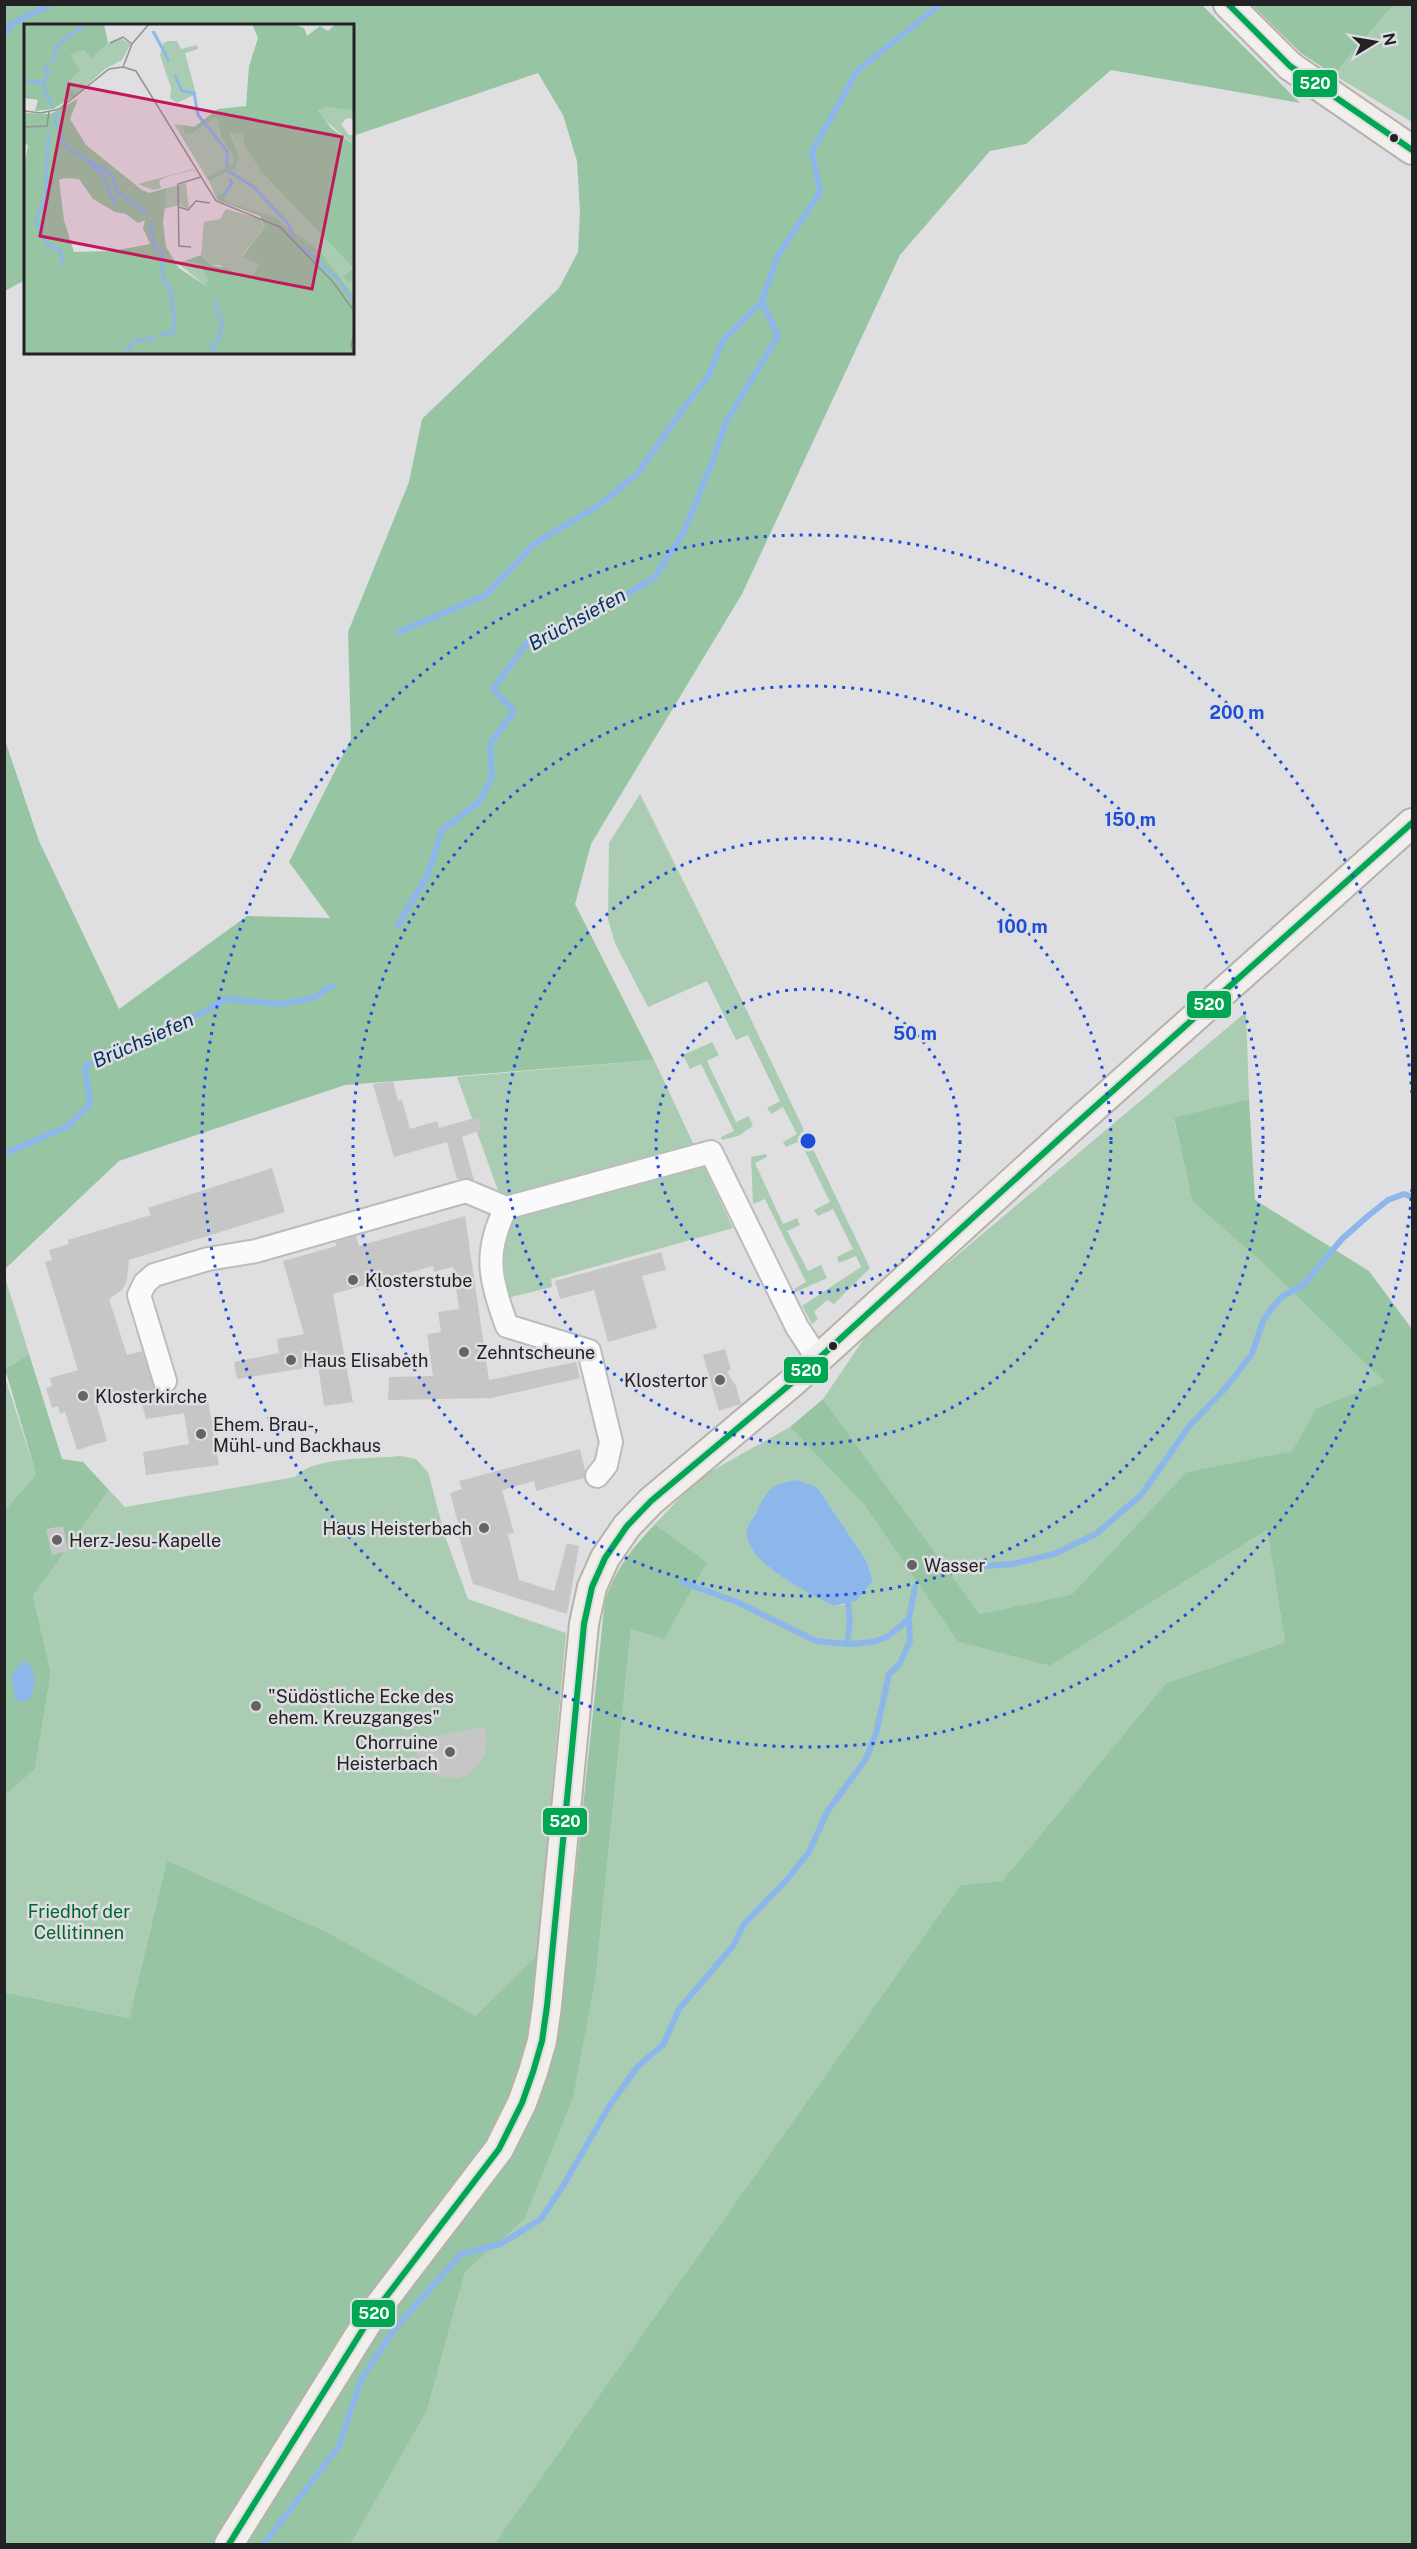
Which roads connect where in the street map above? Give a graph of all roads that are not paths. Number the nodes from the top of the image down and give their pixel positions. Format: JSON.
{"nodes":[{"id":1,"x":1228,"y":4,"type":"edge"},
{"id":2,"x":1413,"y":150,"type":"edge"},
{"id":3,"x":1413,"y":823,"type":"edge"},
{"id":4,"x":506,"y":1208,"type":"junction"},
{"id":5,"x":818,"y":1359,"type":"junction"},
{"id":6,"x":165,"y":1381,"type":"dead end"},
{"id":7,"x":597,"y":1476,"type":"dead end"},
{"id":8,"x":229,"y":2544,"type":"edge"}],
"edges":[{"from":1,"to":2,"type":"main road"},
{"from":3,"to":5,"type":"main road"},
{"from":4,"to":5,"type":"lane"},
{"from":4,"to":6,"type":"lane"},
{"from":4,"to":7,"type":"lane"},
{"from":5,"to":8,"type":"main road"}]}
